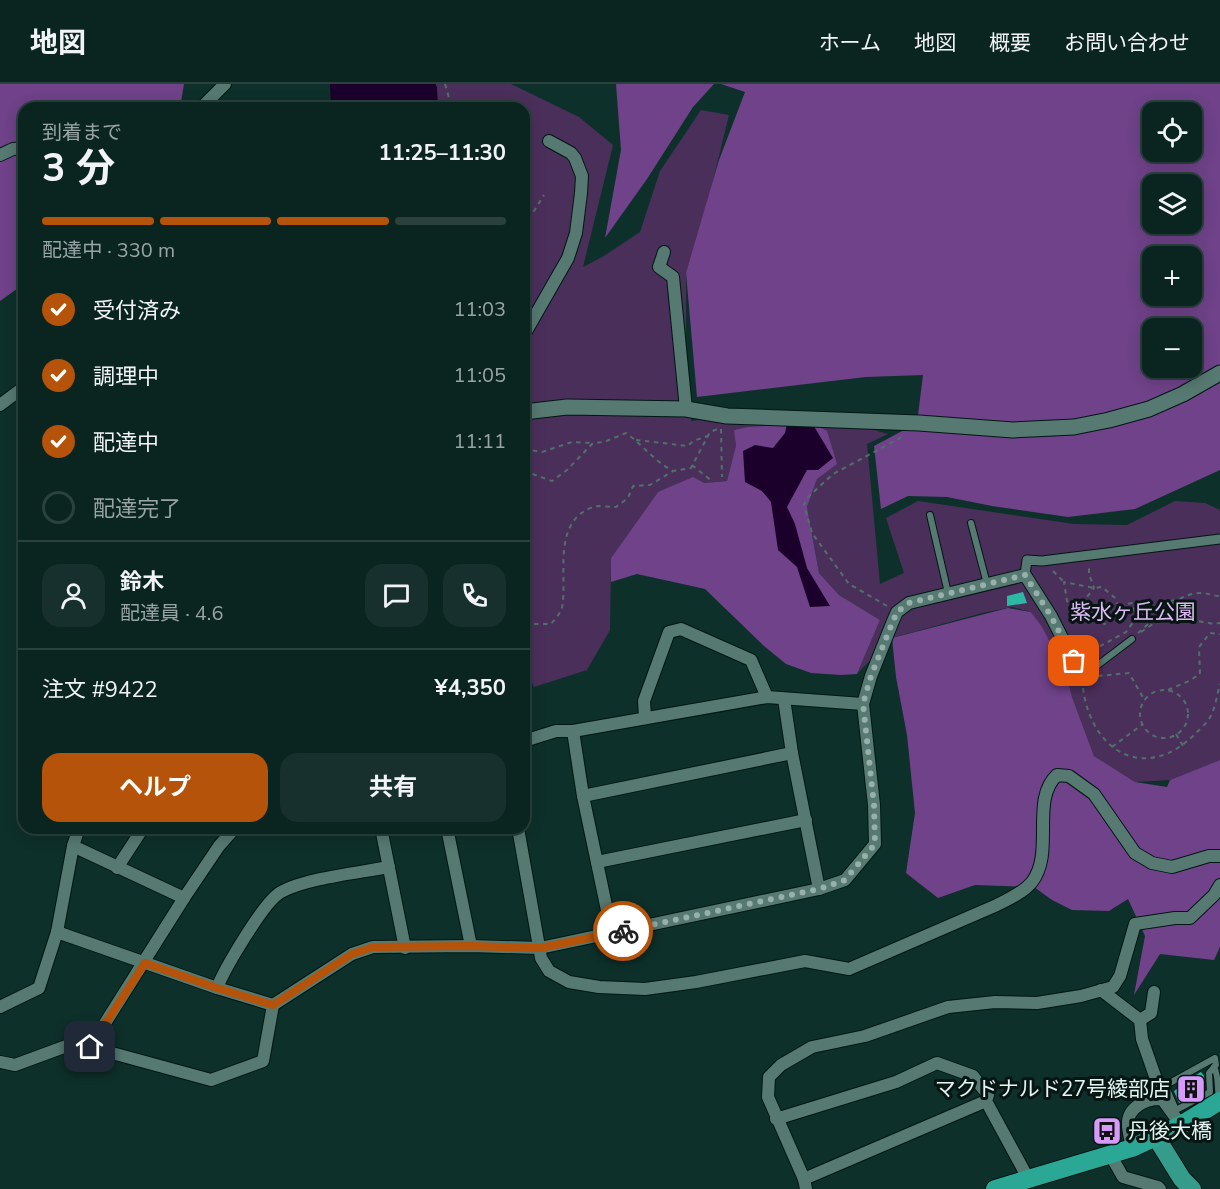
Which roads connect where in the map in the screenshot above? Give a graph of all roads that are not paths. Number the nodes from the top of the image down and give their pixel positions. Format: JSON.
{"nodes":[{"id":1,"x":225,"y":84,"type":"edge"},
{"id":2,"x":207,"y":102,"type":"edge"},
{"id":3,"x":549,"y":141,"type":"dead end"},
{"id":4,"x":18,"y":149,"type":"edge"},
{"id":5,"x":0,"y":155,"type":"edge"},
{"id":6,"x":664,"y":252,"type":"dead end"},
{"id":7,"x":530,"y":324,"type":"edge"},
{"id":8,"x":1220,"y":373,"type":"edge"},
{"id":9,"x":18,"y":392,"type":"edge"},
{"id":10,"x":0,"y":405,"type":"edge"},
{"id":11,"x":686,"y":409,"type":"junction"},
{"id":12,"x":530,"y":411,"type":"edge"},
{"id":13,"x":930,"y":515,"type":"dead end"},
{"id":14,"x":971,"y":523,"type":"dead end"},
{"id":15,"x":1220,"y":539,"type":"edge"},
{"id":16,"x":1025,"y":575,"type":"junction"},
{"id":17,"x":987,"y":585,"type":"junction"},
{"id":18,"x":948,"y":594,"type":"junction"},
{"id":19,"x":1132,"y":639,"type":"road end"},
{"id":20,"x":1082,"y":677,"type":"joint"},
{"id":21,"x":767,"y":697,"type":"junction"},
{"id":22,"x":784,"y":699,"type":"junction"},
{"id":23,"x":863,"y":704,"type":"junction"},
{"id":24,"x":645,"y":717,"type":"junction"},
{"id":25,"x":573,"y":730,"type":"junction"},
{"id":26,"x":530,"y":739,"type":"edge"},
{"id":27,"x":792,"y":753,"type":"junction"},
{"id":28,"x":583,"y":796,"type":"junction"},
{"id":29,"x":806,"y":820,"type":"junction"},
{"id":30,"x":77,"y":834,"type":"edge"},
{"id":31,"x":139,"y":834,"type":"edge"},
{"id":32,"x":230,"y":834,"type":"edge"},
{"id":33,"x":382,"y":834,"type":"edge"},
{"id":34,"x":448,"y":834,"type":"edge"},
{"id":35,"x":519,"y":834,"type":"edge"},
{"id":36,"x":73,"y":846,"type":"junction"},
{"id":37,"x":1220,"y":856,"type":"edge"},
{"id":38,"x":597,"y":862,"type":"junction"},
{"id":39,"x":389,"y":867,"type":"junction"},
{"id":40,"x":117,"y":868,"type":"junction"},
{"id":41,"x":1220,"y":885,"type":"edge"},
{"id":42,"x":819,"y":889,"type":"junction"},
{"id":43,"x":184,"y":898,"type":"junction"},
{"id":44,"x":57,"y":932,"type":"junction"},
{"id":45,"x":612,"y":934,"type":"junction"},
{"id":46,"x":471,"y":946,"type":"junction"},
{"id":47,"x":405,"y":948,"type":"junction"},
{"id":48,"x":540,"y":948,"type":"junction"},
{"id":49,"x":145,"y":963,"type":"junction"},
{"id":50,"x":217,"y":988,"type":"junction"},
{"id":51,"x":1101,"y":990,"type":"junction"},
{"id":52,"x":1154,"y":992,"type":"dead end"},
{"id":53,"x":273,"y":1005,"type":"junction"},
{"id":54,"x":0,"y":1007,"type":"edge"},
{"id":55,"x":1140,"y":1020,"type":"junction"},
{"id":56,"x":90,"y":1047,"type":"junction"},
{"id":57,"x":0,"y":1062,"type":"edge"},
{"id":58,"x":1215,"y":1067,"type":"junction"},
{"id":59,"x":1160,"y":1095,"type":"junction"},
{"id":60,"x":986,"y":1101,"type":"junction"},
{"id":61,"x":1220,"y":1101,"type":"edge"},
{"id":62,"x":776,"y":1119,"type":"junction"},
{"id":63,"x":1181,"y":1125,"type":"junction"},
{"id":64,"x":1156,"y":1137,"type":"junction"},
{"id":65,"x":1132,"y":1148,"type":"junction"},
{"id":66,"x":1111,"y":1156,"type":"junction"},
{"id":67,"x":1029,"y":1180,"type":"junction"},
{"id":68,"x":805,"y":1184,"type":"edge"},
{"id":69,"x":995,"y":1189,"type":"edge"},
{"id":70,"x":1160,"y":1189,"type":"edge"},
{"id":71,"x":1192,"y":1189,"type":"edge"}],
"edges":[{"from":1,"to":2,"type":"street"},
{"from":3,"to":7,"type":"street"},
{"from":4,"to":5,"type":"street"},
{"from":6,"to":11,"type":"street"},
{"from":8,"to":11,"type":"street"},
{"from":9,"to":10,"type":"street"},
{"from":11,"to":12,"type":"street"},
{"from":13,"to":18,"type":"lane"},
{"from":14,"to":17,"type":"lane"},
{"from":15,"to":16,"type":"street"},
{"from":16,"to":17,"type":"street"},
{"from":16,"to":20,"type":"street"},
{"from":17,"to":18,"type":"street"},
{"from":18,"to":23,"type":"street"},
{"from":19,"to":20,"type":"lane"},
{"from":21,"to":22,"type":"street"},
{"from":21,"to":24,"type":"street"},
{"from":21,"to":24,"type":"street"},
{"from":22,"to":23,"type":"street"},
{"from":22,"to":27,"type":"street"},
{"from":23,"to":42,"type":"street"},
{"from":24,"to":25,"type":"street"},
{"from":25,"to":26,"type":"street"},
{"from":25,"to":28,"type":"street"},
{"from":27,"to":28,"type":"street"},
{"from":27,"to":29,"type":"street"},
{"from":28,"to":38,"type":"street"},
{"from":29,"to":38,"type":"street"},
{"from":29,"to":42,"type":"street"},
{"from":30,"to":36,"type":"street"},
{"from":31,"to":40,"type":"street"},
{"from":32,"to":43,"type":"street"},
{"from":33,"to":39,"type":"street"},
{"from":34,"to":46,"type":"street"},
{"from":35,"to":48,"type":"street"},
{"from":36,"to":40,"type":"street"},
{"from":36,"to":44,"type":"street"},
{"from":37,"to":48,"type":"street"},
{"from":38,"to":45,"type":"street"},
{"from":39,"to":47,"type":"street"},
{"from":39,"to":50,"type":"street"},
{"from":40,"to":43,"type":"street"},
{"from":41,"to":51,"type":"street"},
{"from":42,"to":45,"type":"street"},
{"from":43,"to":49,"type":"street"},
{"from":44,"to":49,"type":"street"},
{"from":44,"to":54,"type":"street"},
{"from":45,"to":48,"type":"street"},
{"from":46,"to":47,"type":"street"},
{"from":46,"to":48,"type":"street"},
{"from":47,"to":53,"type":"street"},
{"from":49,"to":50,"type":"street"},
{"from":49,"to":56,"type":"street"},
{"from":50,"to":53,"type":"street"},
{"from":51,"to":55,"type":"street"},
{"from":51,"to":62,"type":"street"},
{"from":52,"to":55,"type":"street"},
{"from":53,"to":56,"type":"street"},
{"from":55,"to":59,"type":"street"},
{"from":56,"to":57,"type":"street"},
{"from":58,"to":59,"type":"lane"},
{"from":58,"to":59,"type":"lane"},
{"from":58,"to":61,"type":"lane"},
{"from":59,"to":63,"type":"street"},
{"from":59,"to":65,"type":"street"},
{"from":60,"to":62,"type":"street"},
{"from":60,"to":67,"type":"street"},
{"from":60,"to":68,"type":"street"},
{"from":61,"to":63,"type":"highway"},
{"from":62,"to":68,"type":"street"},
{"from":63,"to":64,"type":"highway"},
{"from":64,"to":65,"type":"highway"},
{"from":64,"to":71,"type":"main road"},
{"from":65,"to":66,"type":"highway"},
{"from":66,"to":67,"type":"highway"},
{"from":66,"to":70,"type":"street"},
{"from":67,"to":69,"type":"highway"}]}
